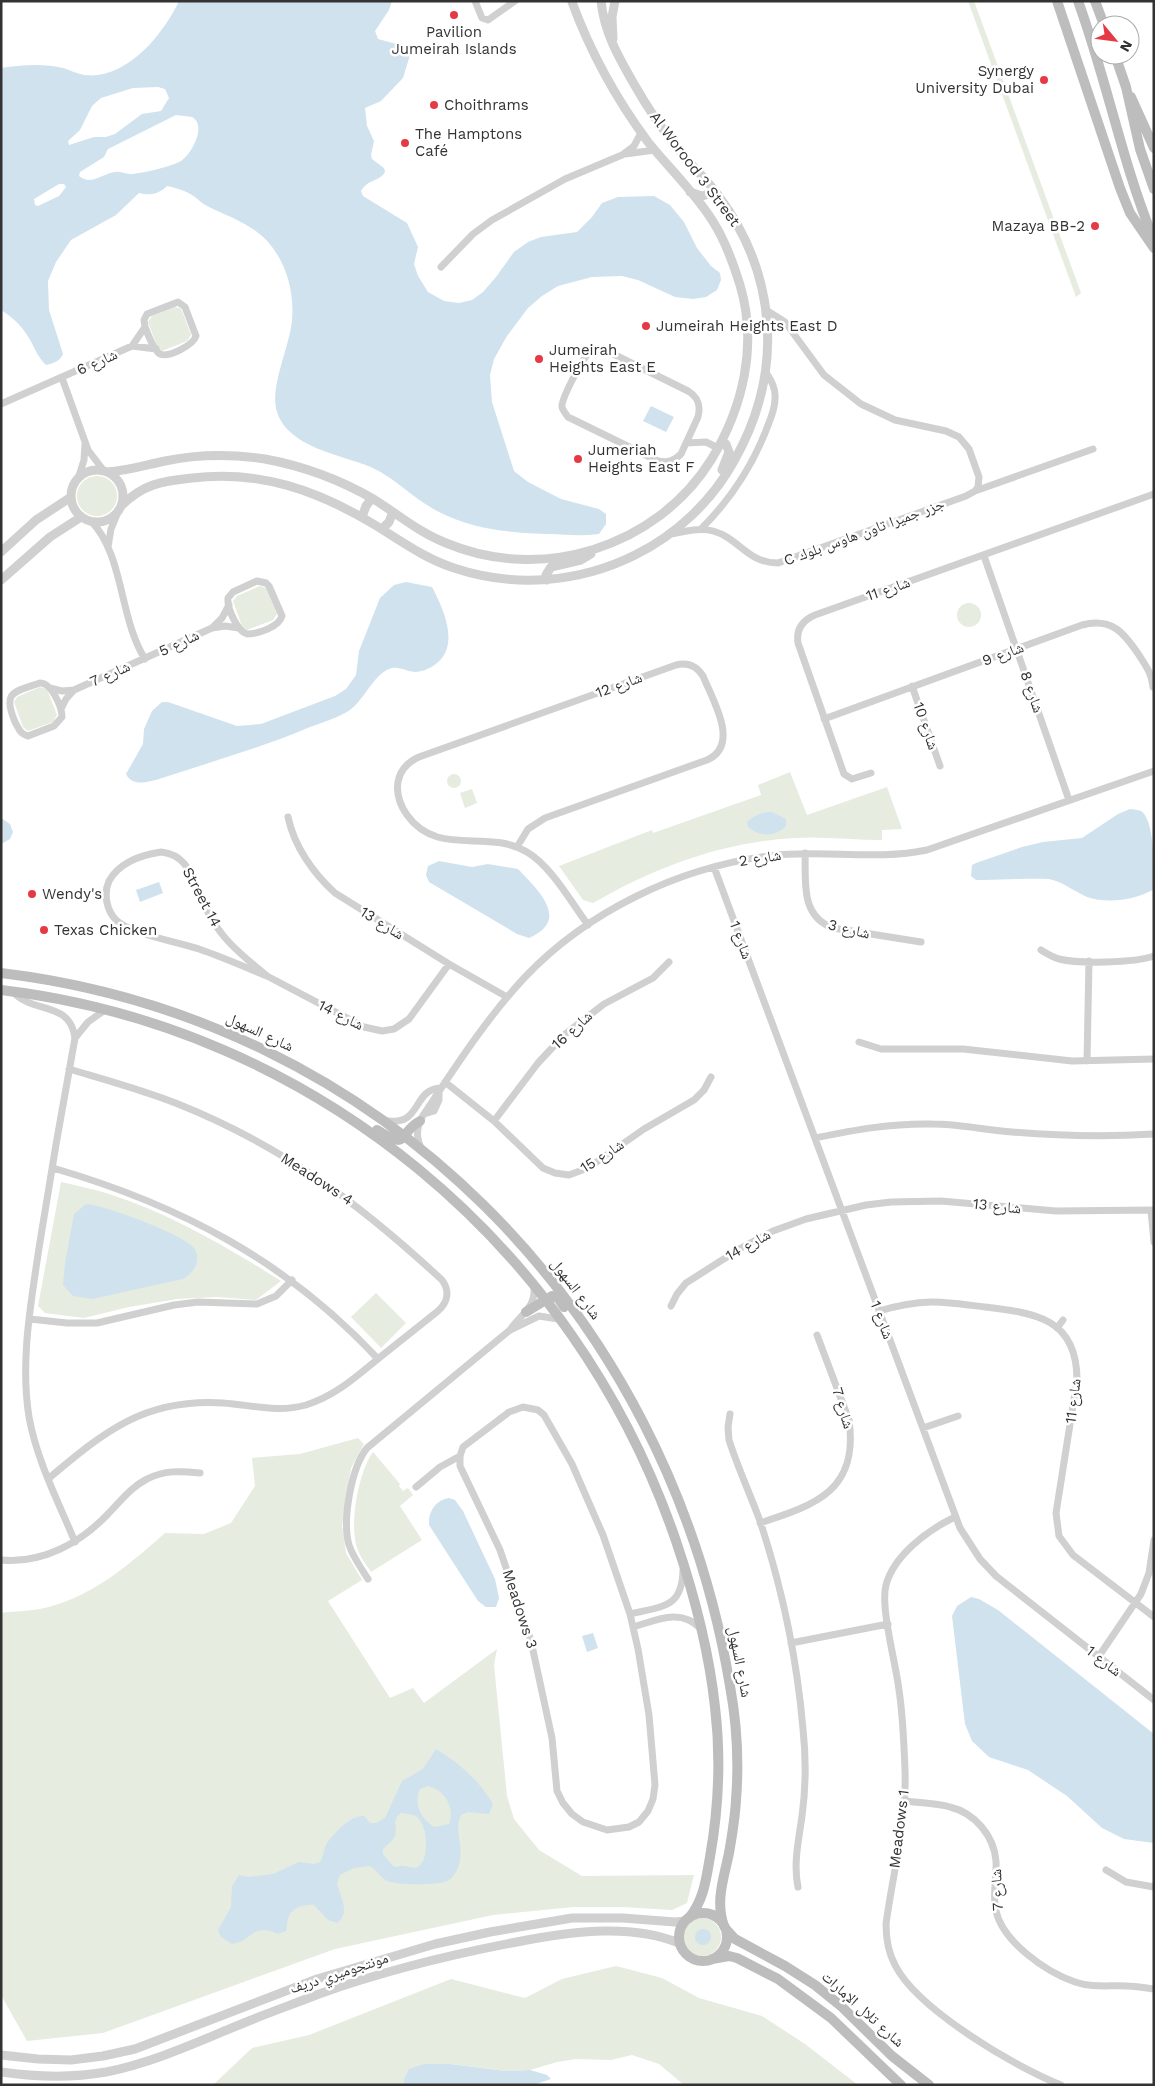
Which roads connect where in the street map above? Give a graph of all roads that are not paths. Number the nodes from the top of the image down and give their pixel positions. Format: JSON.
{"nodes":[{"id":1,"x":475,"y":1,"type":"edge"},
{"id":2,"x":515,"y":1,"type":"edge"},
{"id":3,"x":601,"y":1,"type":"edge"},
{"id":4,"x":615,"y":1,"type":"edge"},
{"id":5,"x":1057,"y":1,"type":"edge"},
{"id":6,"x":1078,"y":1,"type":"edge"},
{"id":7,"x":1095,"y":1,"type":"edge"},
{"id":8,"x":572,"y":2,"type":"edge"},
{"id":9,"x":1100,"y":15,"type":"edge"},
{"id":10,"x":615,"y":49,"type":"junction"},
{"id":11,"x":1118,"y":65,"type":"edge"},
{"id":12,"x":1126,"y":87,"type":"junction"},
{"id":13,"x":641,"y":132,"type":"junction"},
{"id":14,"x":1154,"y":148,"type":"edge"},
{"id":15,"x":655,"y":150,"type":"junction"},
{"id":16,"x":622,"y":155,"type":"junction"},
{"id":17,"x":1154,"y":189,"type":"edge"},
{"id":18,"x":690,"y":192,"type":"junction"},
{"id":19,"x":716,"y":192,"type":"junction"},
{"id":20,"x":1154,"y":240,"type":"edge"},
{"id":21,"x":1154,"y":248,"type":"edge"},
{"id":22,"x":441,"y":267,"type":"dead end"},
{"id":23,"x":766,"y":310,"type":"junction"},
{"id":24,"x":145,"y":327,"type":"junction"},
{"id":25,"x":132,"y":346,"type":"junction"},
{"id":26,"x":156,"y":349,"type":"junction"},
{"id":27,"x":765,"y":371,"type":"junction"},
{"id":28,"x":62,"y":378,"type":"junction"},
{"id":29,"x":1,"y":404,"type":"edge"},
{"id":30,"x":694,"y":427,"type":"junction"},
{"id":31,"x":84,"y":442,"type":"junction"},
{"id":32,"x":706,"y":442,"type":"junction"},
{"id":33,"x":686,"y":443,"type":"junction"},
{"id":34,"x":720,"y":444,"type":"junction"},
{"id":35,"x":1093,"y":449,"type":"dead end"},
{"id":36,"x":105,"y":472,"type":"junction"},
{"id":37,"x":78,"y":479,"type":"junction"},
{"id":38,"x":975,"y":491,"type":"junction"},
{"id":39,"x":1154,"y":494,"type":"edge"},
{"id":40,"x":711,"y":495,"type":"junction"},
{"id":41,"x":71,"y":497,"type":"junction"},
{"id":42,"x":372,"y":498,"type":"junction"},
{"id":43,"x":119,"y":509,"type":"junction"},
{"id":44,"x":393,"y":512,"type":"junction"},
{"id":45,"x":362,"y":517,"type":"junction"},
{"id":46,"x":82,"y":518,"type":"junction"},
{"id":47,"x":91,"y":522,"type":"junction"},
{"id":48,"x":382,"y":529,"type":"junction"},
{"id":49,"x":701,"y":529,"type":"junction"},
{"id":50,"x":667,"y":535,"type":"junction"},
{"id":51,"x":108,"y":547,"type":"junction"},
{"id":52,"x":598,"y":549,"type":"junction"},
{"id":53,"x":1,"y":552,"type":"edge"},
{"id":54,"x":984,"y":556,"type":"junction"},
{"id":55,"x":1,"y":580,"type":"edge"},
{"id":56,"x":547,"y":580,"type":"junction"},
{"id":57,"x":229,"y":605,"type":"junction"},
{"id":58,"x":212,"y":628,"type":"junction"},
{"id":59,"x":238,"y":628,"type":"junction"},
{"id":60,"x":1017,"y":650,"type":"junction"},
{"id":61,"x":145,"y":658,"type":"junction"},
{"id":62,"x":912,"y":686,"type":"junction"},
{"id":63,"x":1153,"y":687,"type":"edge"},
{"id":64,"x":50,"y":688,"type":"junction"},
{"id":65,"x":74,"y":690,"type":"junction"},
{"id":66,"x":61,"y":710,"type":"junction"},
{"id":67,"x":824,"y":719,"type":"junction"},
{"id":68,"x":940,"y":766,"type":"dead end"},
{"id":69,"x":1154,"y":771,"type":"edge"},
{"id":70,"x":870,"y":773,"type":"dead end"},
{"id":71,"x":1069,"y":800,"type":"junction"},
{"id":72,"x":288,"y":817,"type":"dead end"},
{"id":73,"x":517,"y":847,"type":"junction"},
{"id":74,"x":805,"y":853,"type":"junction"},
{"id":75,"x":714,"y":867,"type":"junction"},
{"id":76,"x":588,"y":925,"type":"junction"},
{"id":77,"x":921,"y":942,"type":"dead end"},
{"id":78,"x":1041,"y":950,"type":"dead end"},
{"id":79,"x":1154,"y":956,"type":"edge"},
{"id":80,"x":1089,"y":961,"type":"junction"},
{"id":81,"x":669,"y":962,"type":"dead end"},
{"id":82,"x":449,"y":964,"type":"junction"},
{"id":83,"x":1,"y":972,"type":"edge"},
{"id":84,"x":267,"y":976,"type":"junction"},
{"id":85,"x":1,"y":990,"type":"edge"},
{"id":86,"x":12,"y":991,"type":"junction"},
{"id":87,"x":507,"y":997,"type":"junction"},
{"id":88,"x":105,"y":1009,"type":"junction"},
{"id":89,"x":75,"y":1038,"type":"junction"},
{"id":90,"x":859,"y":1042,"type":"dead end"},
{"id":91,"x":1154,"y":1059,"type":"edge"},
{"id":92,"x":1088,"y":1061,"type":"junction"},
{"id":93,"x":69,"y":1069,"type":"junction"},
{"id":94,"x":711,"y":1077,"type":"dead end"},
{"id":95,"x":442,"y":1087,"type":"junction"},
{"id":96,"x":323,"y":1101,"type":"junction"},
{"id":97,"x":413,"y":1112,"type":"junction"},
{"id":98,"x":422,"y":1118,"type":"junction"},
{"id":99,"x":380,"y":1119,"type":"junction"},
{"id":100,"x":494,"y":1122,"type":"junction"},
{"id":101,"x":1154,"y":1134,"type":"edge"},
{"id":102,"x":405,"y":1137,"type":"junction"},
{"id":103,"x":815,"y":1138,"type":"junction"},
{"id":104,"x":422,"y":1150,"type":"junction"},
{"id":105,"x":53,"y":1168,"type":"junction"},
{"id":106,"x":841,"y":1211,"type":"junction"},
{"id":107,"x":1152,"y":1211,"type":"edge"},
{"id":108,"x":1154,"y":1242,"type":"edge"},
{"id":109,"x":292,"y":1280,"type":"junction"},
{"id":110,"x":533,"y":1284,"type":"junction"},
{"id":111,"x":545,"y":1299,"type":"junction"},
{"id":112,"x":671,"y":1306,"type":"dead end"},
{"id":113,"x":879,"y":1311,"type":"junction"},
{"id":114,"x":526,"y":1312,"type":"junction"},
{"id":115,"x":30,"y":1319,"type":"junction"},
{"id":116,"x":560,"y":1320,"type":"junction"},
{"id":117,"x":1063,"y":1320,"type":"dead end"},
{"id":118,"x":1057,"y":1328,"type":"junction"},
{"id":119,"x":510,"y":1330,"type":"junction"},
{"id":120,"x":817,"y":1335,"type":"dead end"},
{"id":121,"x":598,"y":1345,"type":"junction"},
{"id":122,"x":378,"y":1359,"type":"junction"},
{"id":123,"x":730,"y":1414,"type":"dead end"},
{"id":124,"x":958,"y":1416,"type":"dead end"},
{"id":125,"x":923,"y":1428,"type":"junction"},
{"id":126,"x":460,"y":1456,"type":"junction"},
{"id":127,"x":200,"y":1473,"type":"dead end"},
{"id":128,"x":48,"y":1479,"type":"junction"},
{"id":129,"x":416,"y":1487,"type":"dead end"},
{"id":130,"x":955,"y":1517,"type":"junction"},
{"id":131,"x":760,"y":1522,"type":"junction"},
{"id":132,"x":1154,"y":1540,"type":"edge"},
{"id":133,"x":75,"y":1542,"type":"junction"},
{"id":134,"x":1,"y":1560,"type":"edge"},
{"id":135,"x":683,"y":1563,"type":"junction"},
{"id":136,"x":368,"y":1579,"type":"dead end"},
{"id":137,"x":670,"y":1604,"type":"junction"},
{"id":138,"x":1136,"y":1604,"type":"junction"},
{"id":139,"x":630,"y":1614,"type":"junction"},
{"id":140,"x":673,"y":1616,"type":"junction"},
{"id":141,"x":1154,"y":1617,"type":"edge"},
{"id":142,"x":888,"y":1624,"type":"junction"},
{"id":143,"x":633,"y":1627,"type":"junction"},
{"id":144,"x":701,"y":1628,"type":"junction"},
{"id":145,"x":791,"y":1643,"type":"junction"},
{"id":146,"x":1099,"y":1656,"type":"junction"},
{"id":147,"x":1154,"y":1700,"type":"edge"},
{"id":148,"x":905,"y":1801,"type":"junction"},
{"id":149,"x":1106,"y":1870,"type":"dead end"},
{"id":150,"x":798,"y":1887,"type":"dead end"},
{"id":151,"x":1154,"y":1887,"type":"edge"},
{"id":152,"x":687,"y":1919,"type":"junction"},
{"id":153,"x":724,"y":1927,"type":"junction"},
{"id":154,"x":680,"y":1943,"type":"junction"},
{"id":155,"x":712,"y":1959,"type":"junction"},
{"id":156,"x":1154,"y":1989,"type":"edge"},
{"id":157,"x":1,"y":2055,"type":"edge"},
{"id":158,"x":1,"y":2072,"type":"edge"},
{"id":159,"x":901,"y":2085,"type":"edge"},
{"id":160,"x":929,"y":2085,"type":"edge"},
{"id":161,"x":1061,"y":2085,"type":"edge"}],
"edges":[{"from":1,"to":2,"type":"street"},
{"from":3,"to":10,"type":"street","name":"Al Worood 3 Street"},
{"from":4,"to":10,"type":"street"},
{"from":5,"to":21,"type":"main road"},
{"from":6,"to":20,"type":"main road"},
{"from":7,"to":9,"type":"main road"},
{"from":8,"to":13,"type":"street","name":"Al Worood 3 Street"},
{"from":10,"to":19,"type":"street","name":"Al Worood 3 Street"},
{"from":11,"to":12,"type":"main road"},
{"from":12,"to":14,"type":"main road"},
{"from":12,"to":17,"type":"main road"},
{"from":13,"to":15,"type":"street","name":"Al Worood 3 Street"},
{"from":13,"to":16,"type":"street"},
{"from":15,"to":16,"type":"street"},
{"from":15,"to":18,"type":"street","name":"Al Worood 3 Street"},
{"from":16,"to":22,"type":"street"},
{"from":18,"to":19,"type":"street"},
{"from":18,"to":34,"type":"street","name":"Al Worood 3 Street"},
{"from":19,"to":23,"type":"street","name":"Al Worood 3 Street"},
{"from":23,"to":27,"type":"street","name":"Al Worood 3 Street"},
{"from":23,"to":38,"type":"street"},
{"from":24,"to":25,"type":"street","name":"شارع 6"},
{"from":24,"to":26,"type":"street"},
{"from":24,"to":26,"type":"street","name":"شارع 6"},
{"from":25,"to":26,"type":"street","name":"شارع 6"},
{"from":25,"to":28,"type":"street","name":"شارع 6"},
{"from":27,"to":40,"type":"street","name":"Al Worood 3 Street"},
{"from":27,"to":49,"type":"street"},
{"from":28,"to":29,"type":"street"},
{"from":28,"to":31,"type":"street"},
{"from":30,"to":32,"type":"street"},
{"from":30,"to":33,"type":"street"},
{"from":30,"to":33,"type":"street"},
{"from":31,"to":36,"type":"street"},
{"from":31,"to":37,"type":"street"},
{"from":32,"to":33,"type":"street"},
{"from":32,"to":34,"type":"street"},
{"from":34,"to":40,"type":"street"},
{"from":34,"to":52,"type":"street","name":"Al Worood 3 Street"},
{"from":35,"to":38,"type":"street","name":"C جزر جميرا تاون هاوس بلوك"},
{"from":36,"to":37,"type":"street"},
{"from":36,"to":42,"type":"street","name":"Al Worood 3 Street"},
{"from":36,"to":43,"type":"street"},
{"from":37,"to":41,"type":"street"},
{"from":38,"to":49,"type":"street","name":"C جزر جميرا تاون هاوس بلوك"},
{"from":39,"to":54,"type":"street","name":"شارع 11"},
{"from":40,"to":50,"type":"street","name":"Al Worood 3 Street"},
{"from":41,"to":46,"type":"street"},
{"from":41,"to":53,"type":"street"},
{"from":42,"to":44,"type":"street","name":"Al Worood 3 Street"},
{"from":42,"to":45,"type":"street"},
{"from":43,"to":45,"type":"street","name":"Al Worood 3 Street"},
{"from":43,"to":47,"type":"street"},
{"from":43,"to":51,"type":"street"},
{"from":44,"to":48,"type":"street"},
{"from":44,"to":52,"type":"street","name":"Al Worood 3 Street"},
{"from":45,"to":48,"type":"street","name":"Al Worood 3 Street"},
{"from":46,"to":47,"type":"street"},
{"from":46,"to":55,"type":"street"},
{"from":47,"to":51,"type":"street"},
{"from":48,"to":56,"type":"street","name":"Al Worood 3 Street"},
{"from":49,"to":50,"type":"street","name":"C جزر جميرا تاون هاوس بلوك"},
{"from":50,"to":56,"type":"street","name":"Al Worood 3 Street"},
{"from":51,"to":61,"type":"street"},
{"from":52,"to":56,"type":"street"},
{"from":54,"to":60,"type":"street","name":"شارع 8"},
{"from":54,"to":67,"type":"street","name":"شارع 11"},
{"from":57,"to":58,"type":"street","name":"شارع 5"},
{"from":57,"to":59,"type":"street"},
{"from":57,"to":59,"type":"street","name":"شارع 5"},
{"from":58,"to":59,"type":"street","name":"شارع 5"},
{"from":58,"to":61,"type":"street","name":"شارع 5"},
{"from":60,"to":62,"type":"street","name":"شارع 9"},
{"from":60,"to":63,"type":"street","name":"شارع 9"},
{"from":60,"to":71,"type":"street","name":"شارع 8"},
{"from":61,"to":65,"type":"street","name":"شارع 7"},
{"from":62,"to":67,"type":"street","name":"شارع 9"},
{"from":62,"to":68,"type":"street","name":"شارع 10"},
{"from":64,"to":65,"type":"street","name":"شارع 7"},
{"from":64,"to":66,"type":"street"},
{"from":64,"to":66,"type":"street","name":"شارع 7"},
{"from":65,"to":66,"type":"street","name":"شارع 7"},
{"from":67,"to":70,"type":"street","name":"شارع 11"},
{"from":69,"to":71,"type":"street","name":"شارع 2"},
{"from":71,"to":74,"type":"street","name":"شارع 2"},
{"from":72,"to":82,"type":"street","name":"شارع 13"},
{"from":73,"to":73,"type":"street","name":"شارع 12"},
{"from":73,"to":76,"type":"street","name":"شارع 12"},
{"from":74,"to":75,"type":"street","name":"شارع 2"},
{"from":74,"to":77,"type":"street","name":"شارع 3"},
{"from":75,"to":76,"type":"street","name":"شارع 2"},
{"from":75,"to":103,"type":"street","name":"شارع 1"},
{"from":76,"to":87,"type":"street","name":"شارع 2"},
{"from":78,"to":80,"type":"street"},
{"from":79,"to":80,"type":"street"},
{"from":80,"to":92,"type":"street"},
{"from":81,"to":100,"type":"street","name":"شارع 16"},
{"from":82,"to":84,"type":"street","name":"شارع 14"},
{"from":82,"to":87,"type":"street","name":"شارع 13"},
{"from":83,"to":99,"type":"main road","name":"شارع السهول"},
{"from":84,"to":84,"type":"street","name":"Street 14"},
{"from":85,"to":86,"type":"main road","name":"شارع السهول"},
{"from":86,"to":88,"type":"main road","name":"شارع السهول"},
{"from":86,"to":89,"type":"street"},
{"from":87,"to":95,"type":"street","name":"شارع 2"},
{"from":88,"to":89,"type":"street"},
{"from":88,"to":96,"type":"main road","name":"شارع السهول"},
{"from":89,"to":93,"type":"street"},
{"from":90,"to":92,"type":"street"},
{"from":91,"to":92,"type":"street"},
{"from":93,"to":105,"type":"street"},
{"from":93,"to":122,"type":"street","name":"Meadows 4"},
{"from":94,"to":100,"type":"street","name":"شارع 15"},
{"from":95,"to":97,"type":"street"},
{"from":95,"to":98,"type":"street"},
{"from":95,"to":100,"type":"street","name":"شارع 15"},
{"from":96,"to":102,"type":"main road"},
{"from":96,"to":110,"type":"main road","name":"شارع السهول"},
{"from":97,"to":98,"type":"street"},
{"from":97,"to":99,"type":"street"},
{"from":98,"to":102,"type":"main road"},
{"from":98,"to":104,"type":"street"},
{"from":99,"to":102,"type":"main road","name":"شارع السهول"},
{"from":101,"to":103,"type":"street"},
{"from":102,"to":104,"type":"main road","name":"شارع السهول"},
{"from":103,"to":106,"type":"street","name":"شارع 1"},
{"from":104,"to":121,"type":"main road","name":"شارع السهول"},
{"from":105,"to":109,"type":"street"},
{"from":105,"to":115,"type":"street"},
{"from":106,"to":107,"type":"street","name":"شارع 13"},
{"from":106,"to":112,"type":"street","name":"شارع 14"},
{"from":106,"to":113,"type":"street","name":"شارع 1"},
{"from":107,"to":108,"type":"street"},
{"from":109,"to":115,"type":"street"},
{"from":109,"to":122,"type":"street"},
{"from":110,"to":111,"type":"main road","name":"شارع السهول"},
{"from":110,"to":114,"type":"street"},
{"from":111,"to":114,"type":"main road"},
{"from":111,"to":116,"type":"main road","name":"شارع السهول"},
{"from":111,"to":121,"type":"main road"},
{"from":113,"to":118,"type":"street","name":"شارع 11"},
{"from":113,"to":125,"type":"street","name":"شارع 1"},
{"from":114,"to":119,"type":"street"},
{"from":115,"to":128,"type":"street"},
{"from":116,"to":119,"type":"street"},
{"from":116,"to":135,"type":"main road","name":"شارع السهول"},
{"from":117,"to":118,"type":"street"},
{"from":118,"to":138,"type":"street","name":"شارع 11"},
{"from":119,"to":136,"type":"street"},
{"from":120,"to":131,"type":"street","name":"شارع 7"},
{"from":121,"to":153,"type":"main road","name":"شارع السهول"},
{"from":122,"to":128,"type":"street","name":"Meadows 4"},
{"from":123,"to":131,"type":"street"},
{"from":124,"to":125,"type":"street"},
{"from":125,"to":130,"type":"street","name":"شارع 1"},
{"from":126,"to":129,"type":"street"},
{"from":126,"to":139,"type":"street","name":"Meadows 3"},
{"from":126,"to":143,"type":"street","name":"Meadows 3"},
{"from":127,"to":133,"type":"street"},
{"from":128,"to":133,"type":"street"},
{"from":130,"to":142,"type":"street","name":"Meadows 1"},
{"from":130,"to":146,"type":"street","name":"شارع 1"},
{"from":131,"to":145,"type":"street"},
{"from":132,"to":138,"type":"street"},
{"from":133,"to":134,"type":"street"},
{"from":135,"to":137,"type":"street"},
{"from":135,"to":144,"type":"main road","name":"شارع السهول"},
{"from":137,"to":139,"type":"street"},
{"from":137,"to":140,"type":"street"},
{"from":138,"to":141,"type":"street","name":"شارع 11"},
{"from":138,"to":146,"type":"street"},
{"from":139,"to":143,"type":"street","name":"Meadows 3"},
{"from":140,"to":143,"type":"street"},
{"from":140,"to":144,"type":"street"},
{"from":142,"to":145,"type":"street"},
{"from":142,"to":148,"type":"street","name":"Meadows 1"},
{"from":144,"to":152,"type":"main road","name":"شارع السهول"},
{"from":145,"to":150,"type":"street"},
{"from":146,"to":147,"type":"street","name":"شارع 1"},
{"from":148,"to":156,"type":"street","name":"شارع 7"},
{"from":148,"to":161,"type":"street","name":"Meadows 1"},
{"from":149,"to":151,"type":"street"},
{"from":152,"to":153,"type":"main road"},
{"from":152,"to":154,"type":"main road"},
{"from":152,"to":157,"type":"street","name":"مونتجوميري دريف"},
{"from":153,"to":155,"type":"main road"},
{"from":153,"to":160,"type":"main road","name":"شارع تلال الإمارات"},
{"from":154,"to":155,"type":"main road"},
{"from":154,"to":158,"type":"street","name":"مونتجوميري دريف"},
{"from":155,"to":159,"type":"main road","name":"شارع تلال الإمارات"}]}
